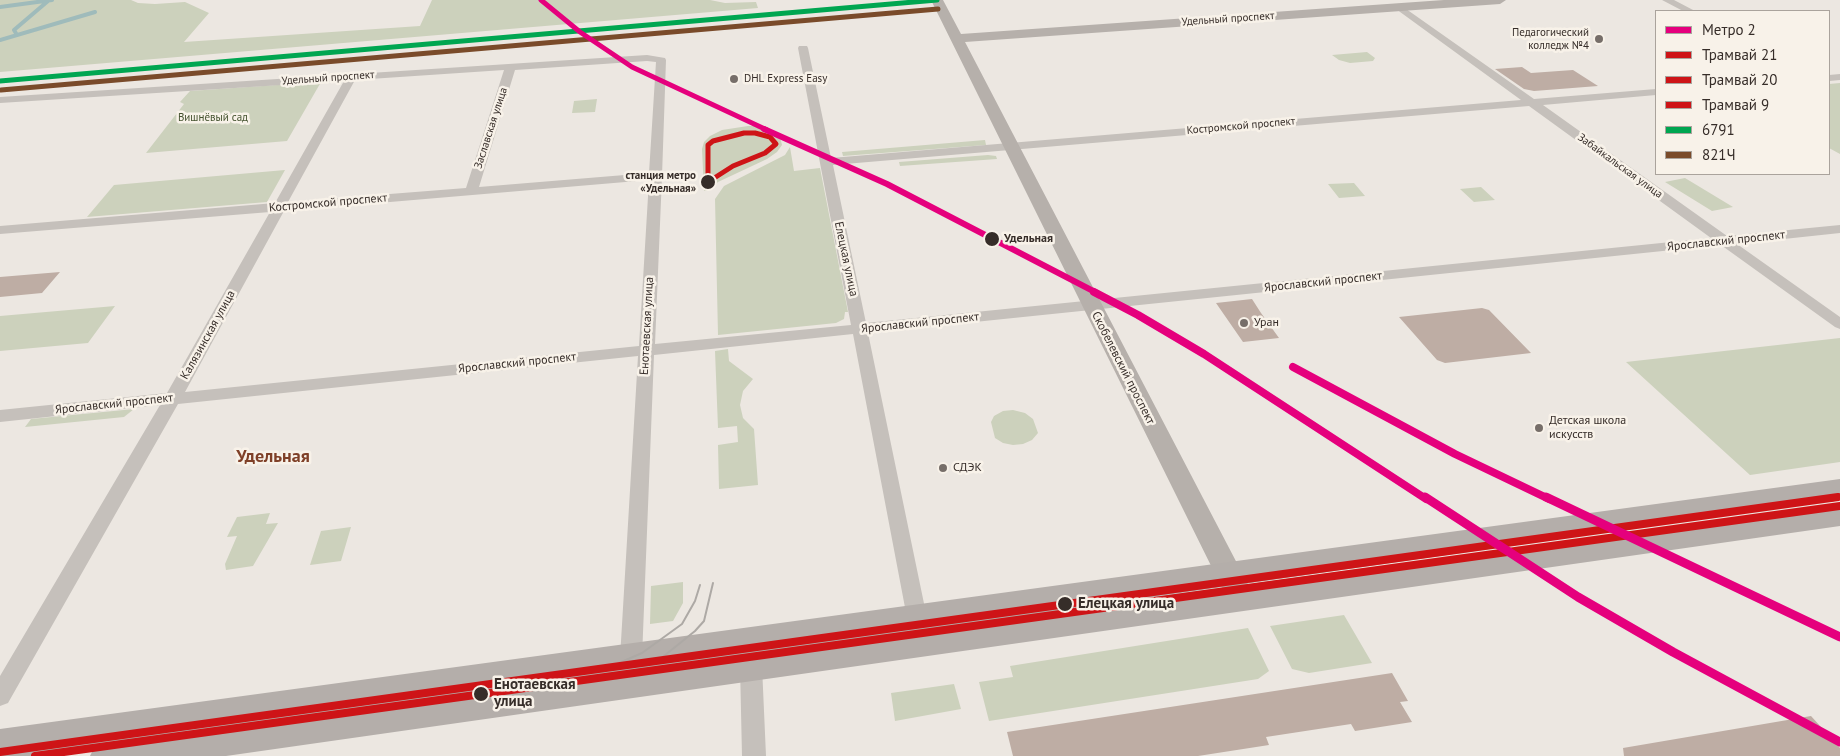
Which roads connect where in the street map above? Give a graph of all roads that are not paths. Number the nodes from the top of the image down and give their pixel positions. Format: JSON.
{"nodes":[{"id":1,"x":938,"y":0,"type":"edge"},
{"id":2,"x":1500,"y":0,"type":"edge"},
{"id":3,"x":1667,"y":0,"type":"edge"},
{"id":4,"x":1399,"y":7,"type":"junction"},
{"id":5,"x":1688,"y":10,"type":"edge"},
{"id":6,"x":956,"y":38,"type":"junction"},
{"id":7,"x":803,"y":48,"type":"dead end"},
{"id":8,"x":656,"y":58,"type":"joint"},
{"id":9,"x":511,"y":66,"type":"junction"},
{"id":10,"x":352,"y":76,"type":"junction"},
{"id":11,"x":1655,"y":92,"type":"edge"},
{"id":12,"x":6,"y":100,"type":"edge"},
{"id":13,"x":1532,"y":102,"type":"junction"},
{"id":14,"x":0,"y":110,"type":"edge"},
{"id":15,"x":1010,"y":146,"type":"junction"},
{"id":16,"x":826,"y":162,"type":"junction"},
{"id":17,"x":656,"y":176,"type":"junction"},
{"id":18,"x":471,"y":190,"type":"junction"},
{"id":19,"x":281,"y":206,"type":"junction"},
{"id":20,"x":1840,"y":229,"type":"edge"},
{"id":21,"x":0,"y":230,"type":"edge"},
{"id":22,"x":1724,"y":241,"type":"junction"},
{"id":23,"x":1091,"y":305,"type":"junction"},
{"id":24,"x":1840,"y":324,"type":"edge"},
{"id":25,"x":860,"y":328,"type":"junction"},
{"id":26,"x":646,"y":350,"type":"junction"},
{"id":27,"x":172,"y":398,"type":"junction"},
{"id":28,"x":0,"y":416,"type":"edge"},
{"id":29,"x":1840,"y":489,"type":"edge"},
{"id":30,"x":1840,"y":515,"type":"edge"},
{"id":31,"x":1235,"y":586,"type":"junction"},
{"id":32,"x":917,"y":618,"type":"junction"},
{"id":33,"x":631,"y":658,"type":"junction"},
{"id":34,"x":751,"y":666,"type":"junction"},
{"id":35,"x":0,"y":696,"type":"edge"},
{"id":36,"x":0,"y":745,"type":"edge"},
{"id":37,"x":108,"y":756,"type":"edge"},
{"id":38,"x":754,"y":756,"type":"edge"}],
"edges":[{"from":1,"to":6,"type":"street","name":"Скобелевский проспект"},
{"from":2,"to":4,"type":"street","name":"Удельный проспект"},
{"from":3,"to":5,"type":"street"},
{"from":4,"to":6,"type":"street","name":"Удельный проспект"},
{"from":4,"to":13,"type":"street","name":"Забайкальская улица"},
{"from":6,"to":15,"type":"street","name":"Скобелевский проспект"},
{"from":7,"to":16,"type":"street","name":"Елецкая улица"},
{"from":8,"to":9,"type":"street","name":"Удельный проспект"},
{"from":8,"to":17,"type":"street","name":"Енотаевская улица"},
{"from":9,"to":10,"type":"street","name":"Удельный проспект"},
{"from":9,"to":18,"type":"street","name":"Заславская улица"},
{"from":10,"to":12,"type":"street","name":"Удельный проспект"},
{"from":10,"to":19,"type":"street","name":"Калязинская улица"},
{"from":11,"to":13,"type":"street","name":"Костромской проспект"},
{"from":12,"to":14,"type":"street"},
{"from":13,"to":15,"type":"street","name":"Костромской проспект"},
{"from":13,"to":22,"type":"street","name":"Забайкальская улица"},
{"from":15,"to":16,"type":"street","name":"Костромской проспект"},
{"from":15,"to":23,"type":"street","name":"Скобелевский проспект"},
{"from":16,"to":25,"type":"street","name":"Елецкая улица"},
{"from":17,"to":18,"type":"street","name":"Костромской проспект"},
{"from":17,"to":26,"type":"street","name":"Енотаевская улица"},
{"from":18,"to":19,"type":"street","name":"Костромской проспект"},
{"from":19,"to":21,"type":"street","name":"Костромской проспект"},
{"from":19,"to":27,"type":"street","name":"Калязинская улица"},
{"from":20,"to":22,"type":"street","name":"Ярославский проспект"},
{"from":22,"to":23,"type":"street","name":"Ярославский проспект"},
{"from":22,"to":24,"type":"street","name":"Забайкальская улица"},
{"from":23,"to":25,"type":"street","name":"Ярославский проспект"},
{"from":23,"to":31,"type":"street","name":"Скобелевский проспект"},
{"from":25,"to":26,"type":"street","name":"Ярославский проспект"},
{"from":25,"to":32,"type":"street","name":"Елецкая улица"},
{"from":26,"to":27,"type":"street","name":"Ярославский проспект"},
{"from":26,"to":33,"type":"street","name":"Енотаевская улица"},
{"from":27,"to":28,"type":"street","name":"Ярославский проспект"},
{"from":27,"to":35,"type":"street","name":"Калязинская улица"},
{"from":29,"to":31,"type":"main road"},
{"from":30,"to":31,"type":"main road"},
{"from":31,"to":32,"type":"main road"},
{"from":31,"to":34,"type":"main road"},
{"from":32,"to":33,"type":"main road"},
{"from":33,"to":36,"type":"main road"},
{"from":34,"to":37,"type":"main road"},
{"from":34,"to":38,"type":"street"}]}
